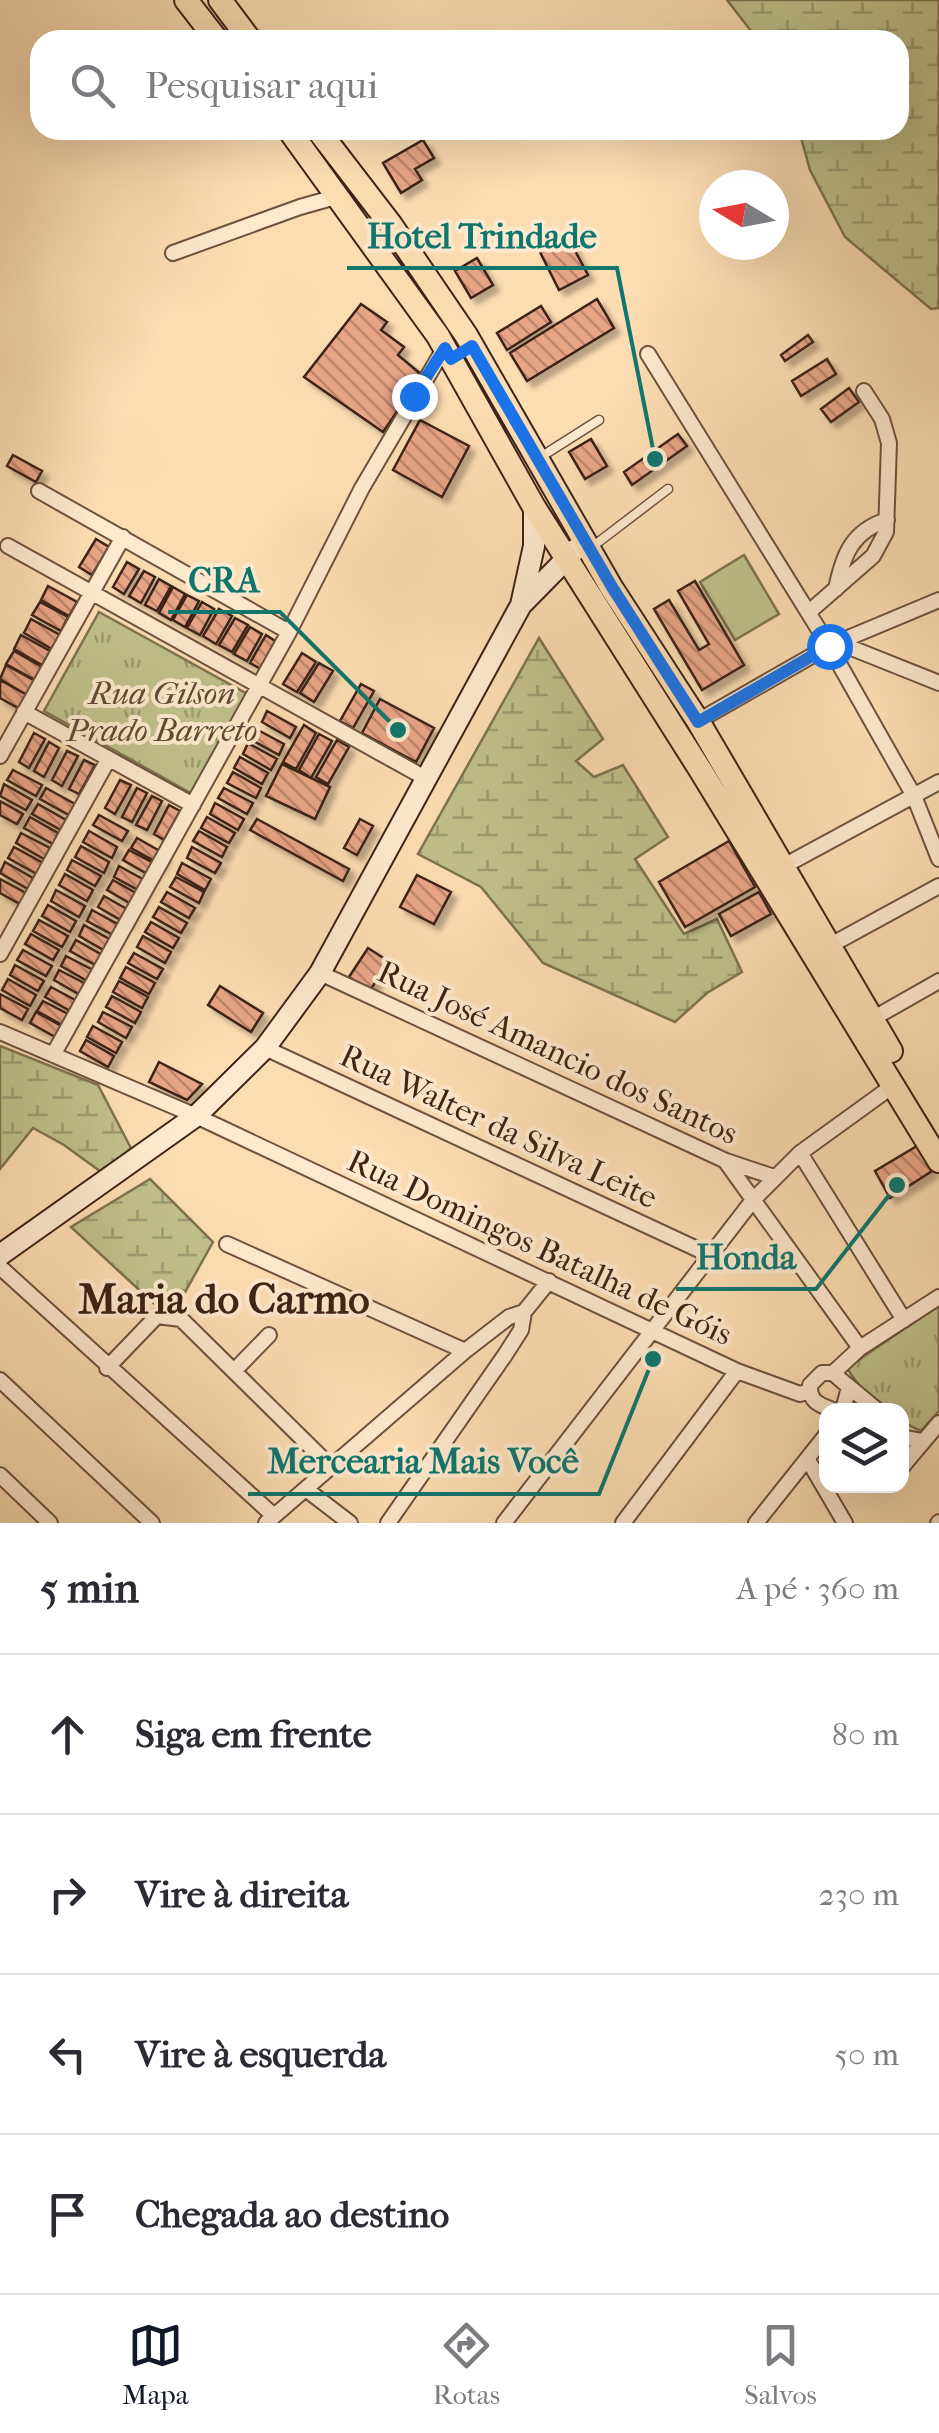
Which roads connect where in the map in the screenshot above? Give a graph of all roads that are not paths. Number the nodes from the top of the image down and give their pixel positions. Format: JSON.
{"nodes":[{"id":1,"x":186,"y":0,"type":"edge"},
{"id":2,"x":220,"y":0,"type":"edge"},
{"id":3,"x":209,"y":30,"type":"edge"},
{"id":4,"x":242,"y":30,"type":"edge"},
{"id":5,"x":297,"y":140,"type":"edge"},
{"id":6,"x":326,"y":140,"type":"edge"},
{"id":7,"x":339,"y":196,"type":"junction"},
{"id":8,"x":173,"y":253,"type":"dead end"},
{"id":9,"x":472,"y":346,"type":"junction"},
{"id":10,"x":448,"y":353,"type":"junction"},
{"id":11,"x":648,"y":354,"type":"dead end"},
{"id":12,"x":864,"y":391,"type":"dead end"},
{"id":13,"x":599,"y":420,"type":"dead end"},
{"id":14,"x":538,"y":458,"type":"junction"},
{"id":15,"x":668,"y":489,"type":"dead end"},
{"id":16,"x":39,"y":491,"type":"dead end"},
{"id":17,"x":534,"y":507,"type":"junction"},
{"id":18,"x":887,"y":520,"type":"junction"},
{"id":19,"x":122,"y":537,"type":"junction"},
{"id":20,"x":588,"y":544,"type":"junction"},
{"id":21,"x":8,"y":546,"type":"dead end"},
{"id":22,"x":566,"y":559,"type":"junction"},
{"id":23,"x":836,"y":589,"type":"junction"},
{"id":24,"x":91,"y":592,"type":"junction"},
{"id":25,"x":939,"y":600,"type":"edge"},
{"id":26,"x":521,"y":605,"type":"junction"},
{"id":27,"x":809,"y":612,"type":"junction"},
{"id":28,"x":289,"y":632,"type":"junction"},
{"id":29,"x":834,"y":644,"type":"junction"},
{"id":30,"x":939,"y":683,"type":"edge"},
{"id":31,"x":259,"y":685,"type":"junction"},
{"id":32,"x":24,"y":712,"type":"junction"},
{"id":33,"x":698,"y":722,"type":"junction"},
{"id":34,"x":0,"y":756,"type":"edge"},
{"id":35,"x":108,"y":760,"type":"junction"},
{"id":36,"x":710,"y":764,"type":"junction"},
{"id":37,"x":428,"y":779,"type":"junction"},
{"id":38,"x":939,"y":782,"type":"edge"},
{"id":39,"x":914,"y":796,"type":"junction"},
{"id":40,"x":193,"y":805,"type":"junction"},
{"id":41,"x":939,"y":859,"type":"edge"},
{"id":42,"x":782,"y":867,"type":"junction"},
{"id":43,"x":939,"y":886,"type":"edge"},
{"id":44,"x":830,"y":946,"type":"junction"},
{"id":45,"x":0,"y":954,"type":"edge"},
{"id":46,"x":320,"y":973,"type":"junction"},
{"id":47,"x":939,"y":981,"type":"edge"},
{"id":48,"x":872,"y":1019,"type":"junction"},
{"id":49,"x":0,"y":1032,"type":"edge"},
{"id":50,"x":265,"y":1048,"type":"junction"},
{"id":51,"x":53,"y":1055,"type":"junction"},
{"id":52,"x":894,"y":1085,"type":"junction"},
{"id":53,"x":196,"y":1116,"type":"junction"},
{"id":54,"x":939,"y":1131,"type":"edge"},
{"id":55,"x":800,"y":1153,"type":"junction"},
{"id":56,"x":939,"y":1160,"type":"edge"},
{"id":57,"x":726,"y":1161,"type":"junction"},
{"id":58,"x":774,"y":1177,"type":"junction"},
{"id":59,"x":753,"y":1200,"type":"junction"},
{"id":60,"x":227,"y":1244,"type":"dead end"},
{"id":61,"x":0,"y":1254,"type":"edge"},
{"id":62,"x":710,"y":1255,"type":"junction"},
{"id":63,"x":0,"y":1267,"type":"edge"},
{"id":64,"x":549,"y":1281,"type":"junction"},
{"id":65,"x":939,"y":1297,"type":"edge"},
{"id":66,"x":524,"y":1312,"type":"junction"},
{"id":67,"x":904,"y":1320,"type":"junction"},
{"id":68,"x":654,"y":1330,"type":"junction"},
{"id":69,"x":268,"y":1335,"type":"dead end"},
{"id":70,"x":860,"y":1348,"type":"junction"},
{"id":71,"x":465,"y":1350,"type":"junction"},
{"id":72,"x":107,"y":1368,"type":"junction"},
{"id":73,"x":235,"y":1370,"type":"junction"},
{"id":74,"x":737,"y":1371,"type":"junction"},
{"id":75,"x":0,"y":1380,"type":"edge"},
{"id":76,"x":842,"y":1381,"type":"junction"},
{"id":77,"x":810,"y":1391,"type":"junction"},
{"id":78,"x":843,"y":1403,"type":"edge"},
{"id":79,"x":869,"y":1403,"type":"edge"},
{"id":80,"x":819,"y":1405,"type":"edge"},
{"id":81,"x":939,"y":1423,"type":"edge"},
{"id":82,"x":909,"y":1437,"type":"edge"},
{"id":83,"x":819,"y":1444,"type":"edge"},
{"id":84,"x":808,"y":1460,"type":"junction"},
{"id":85,"x":909,"y":1461,"type":"edge"},
{"id":86,"x":332,"y":1468,"type":"junction"},
{"id":87,"x":0,"y":1475,"type":"edge"},
{"id":88,"x":307,"y":1490,"type":"junction"},
{"id":89,"x":270,"y":1520,"type":"edge"},
{"id":90,"x":50,"y":1523,"type":"edge"},
{"id":91,"x":152,"y":1523,"type":"edge"},
{"id":92,"x":350,"y":1523,"type":"edge"},
{"id":93,"x":388,"y":1523,"type":"edge"},
{"id":94,"x":504,"y":1523,"type":"edge"},
{"id":95,"x":622,"y":1523,"type":"edge"},
{"id":96,"x":756,"y":1523,"type":"edge"},
{"id":97,"x":844,"y":1523,"type":"edge"}],
"edges":[{"from":1,"to":3,"type":"main road"},
{"from":2,"to":4,"type":"main road"},
{"from":5,"to":7,"type":"main road"},
{"from":6,"to":9,"type":"main road"},
{"from":7,"to":8,"type":"street"},
{"from":7,"to":10,"type":"main road"},
{"from":9,"to":10,"type":"main road"},
{"from":9,"to":14,"type":"main road"},
{"from":10,"to":17,"type":"main road"},
{"from":10,"to":28,"type":"street"},
{"from":11,"to":27,"type":"street"},
{"from":12,"to":18,"type":"street"},
{"from":13,"to":14,"type":"lane"},
{"from":14,"to":20,"type":"main road"},
{"from":15,"to":20,"type":"lane"},
{"from":16,"to":19,"type":"street"},
{"from":17,"to":22,"type":"main road"},
{"from":17,"to":26,"type":"main road"},
{"from":18,"to":23,"type":"street"},
{"from":18,"to":23,"type":"street"},
{"from":19,"to":24,"type":"street"},
{"from":19,"to":28,"type":"street"},
{"from":20,"to":22,"type":"main road"},
{"from":20,"to":33,"type":"main road"},
{"from":21,"to":24,"type":"street"},
{"from":22,"to":26,"type":"main road"},
{"from":22,"to":36,"type":"main road"},
{"from":23,"to":27,"type":"street"},
{"from":24,"to":31,"type":"street"},
{"from":24,"to":32,"type":"street"},
{"from":25,"to":29,"type":"street"},
{"from":26,"to":37,"type":"main road"},
{"from":27,"to":29,"type":"street"},
{"from":28,"to":31,"type":"street"},
{"from":29,"to":30,"type":"street"},
{"from":29,"to":33,"type":"street"},
{"from":29,"to":39,"type":"street"},
{"from":31,"to":37,"type":"street"},
{"from":31,"to":40,"type":"street"},
{"from":32,"to":34,"type":"street"},
{"from":32,"to":35,"type":"street"},
{"from":33,"to":36,"type":"main road"},
{"from":35,"to":40,"type":"street"},
{"from":35,"to":45,"type":"street"},
{"from":36,"to":42,"type":"main road"},
{"from":36,"to":52,"type":"main road"},
{"from":37,"to":46,"type":"main road"},
{"from":38,"to":39,"type":"street"},
{"from":39,"to":41,"type":"street"},
{"from":39,"to":42,"type":"street"},
{"from":40,"to":51,"type":"street"},
{"from":42,"to":44,"type":"main road"},
{"from":43,"to":44,"type":"street"},
{"from":44,"to":48,"type":"main road"},
{"from":46,"to":50,"type":"main road"},
{"from":46,"to":57,"type":"street","name":"Rua José Amancio dos Santos"},
{"from":47,"to":48,"type":"street"},
{"from":48,"to":54,"type":"main road"},
{"from":49,"to":51,"type":"street","name":"Rua Domingos Batalha de Góis"},
{"from":50,"to":53,"type":"main road"},
{"from":50,"to":62,"type":"street","name":"Rua Walter da Silva Leite"},
{"from":51,"to":53,"type":"street","name":"Rua Domingos Batalha de Góis"},
{"from":52,"to":55,"type":"street"},
{"from":52,"to":56,"type":"main road"},
{"from":53,"to":61,"type":"main road"},
{"from":53,"to":64,"type":"street","name":"Rua Domingos Batalha de Góis"},
{"from":55,"to":58,"type":"street"},
{"from":55,"to":67,"type":"street"},
{"from":57,"to":58,"type":"street","name":"Rua José Amancio dos Santos"},
{"from":57,"to":59,"type":"street"},
{"from":58,"to":59,"type":"street"},
{"from":59,"to":62,"type":"street"},
{"from":59,"to":70,"type":"street"},
{"from":60,"to":71,"type":"street"},
{"from":62,"to":68,"type":"street"},
{"from":63,"to":72,"type":"street"},
{"from":64,"to":66,"type":"street"},
{"from":64,"to":68,"type":"street","name":"Rua Domingos Batalha de Góis"},
{"from":65,"to":67,"type":"street"},
{"from":66,"to":71,"type":"street"},
{"from":66,"to":93,"type":"street"},
{"from":67,"to":70,"type":"street"},
{"from":68,"to":74,"type":"street","name":"Rua Domingos Batalha de Góis"},
{"from":68,"to":94,"type":"street"},
{"from":69,"to":73,"type":"street"},
{"from":70,"to":76,"type":"street"},
{"from":71,"to":86,"type":"street"},
{"from":72,"to":73,"type":"street"},
{"from":72,"to":89,"type":"street"},
{"from":73,"to":86,"type":"street"},
{"from":74,"to":77,"type":"street","name":"Rua Domingos Batalha de Góis"},
{"from":74,"to":95,"type":"street"},
{"from":75,"to":91,"type":"street"},
{"from":76,"to":77,"type":"street"},
{"from":76,"to":78,"type":"street"},
{"from":76,"to":79,"type":"street"},
{"from":77,"to":80,"type":"street"},
{"from":81,"to":82,"type":"street"},
{"from":82,"to":85,"type":"street"},
{"from":83,"to":84,"type":"street"},
{"from":84,"to":96,"type":"street"},
{"from":84,"to":97,"type":"street"},
{"from":86,"to":88,"type":"street"},
{"from":87,"to":90,"type":"street"},
{"from":88,"to":89,"type":"street"},
{"from":88,"to":92,"type":"street"}]}
